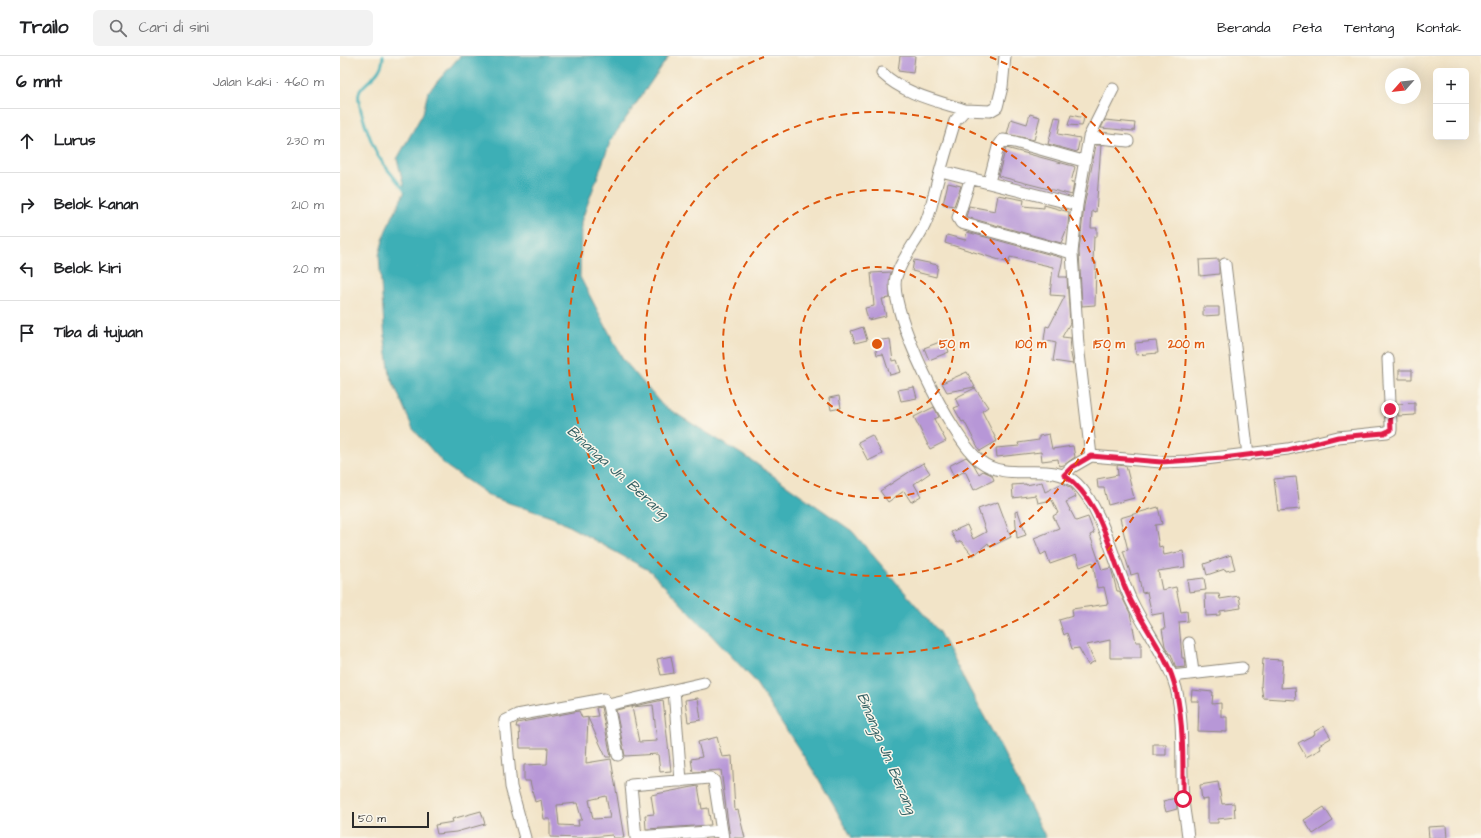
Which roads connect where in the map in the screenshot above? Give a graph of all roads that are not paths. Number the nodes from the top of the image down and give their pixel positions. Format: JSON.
{"nodes":[{"id":1,"x":1005,"y":56,"type":"edge"},
{"id":2,"x":882,"y":73,"type":"dead end"},
{"id":3,"x":1113,"y":89,"type":"dead end"},
{"id":4,"x":965,"y":110,"type":"junction"},
{"id":5,"x":1089,"y":137,"type":"junction"},
{"id":6,"x":1128,"y":141,"type":"dead end"},
{"id":7,"x":1083,"y":161,"type":"junction"},
{"id":8,"x":941,"y":171,"type":"junction"},
{"id":9,"x":970,"y":180,"type":"junction"},
{"id":10,"x":989,"y":182,"type":"junction"},
{"id":11,"x":1077,"y":205,"type":"junction"},
{"id":12,"x":1072,"y":253,"type":"junction"},
{"id":13,"x":1225,"y":264,"type":"dead end"},
{"id":14,"x":1388,"y":359,"type":"dead end"},
{"id":15,"x":1248,"y":455,"type":"junction"},
{"id":16,"x":1091,"y":456,"type":"junction"},
{"id":17,"x":1064,"y":475,"type":"junction"},
{"id":18,"x":1189,"y":643,"type":"dead end"},
{"id":19,"x":1242,"y":668,"type":"dead end"},
{"id":20,"x":1193,"y":672,"type":"junction"},
{"id":21,"x":1172,"y":676,"type":"junction"},
{"id":22,"x":704,"y":683,"type":"dead end"},
{"id":23,"x":674,"y":690,"type":"junction"},
{"id":24,"x":608,"y":705,"type":"junction"},
{"id":25,"x":618,"y":755,"type":"dead end"},
{"id":26,"x":681,"y":781,"type":"junction"},
{"id":27,"x":723,"y":834,"type":"edge"},
{"id":28,"x":525,"y":838,"type":"edge"},
{"id":29,"x":636,"y":838,"type":"edge"},
{"id":30,"x":1188,"y":838,"type":"edge"}],
"edges":[{"from":1,"to":4,"type":"street"},
{"from":2,"to":4,"type":"street"},
{"from":3,"to":5,"type":"street"},
{"from":4,"to":8,"type":"street"},
{"from":5,"to":6,"type":"street"},
{"from":5,"to":7,"type":"street"},
{"from":7,"to":10,"type":"street"},
{"from":7,"to":11,"type":"street"},
{"from":8,"to":9,"type":"street"},
{"from":8,"to":17,"type":"street"},
{"from":9,"to":10,"type":"street"},
{"from":9,"to":12,"type":"street"},
{"from":10,"to":11,"type":"street"},
{"from":11,"to":12,"type":"street"},
{"from":12,"to":16,"type":"street"},
{"from":13,"to":15,"type":"street"},
{"from":14,"to":15,"type":"street"},
{"from":15,"to":16,"type":"street"},
{"from":16,"to":17,"type":"street"},
{"from":17,"to":21,"type":"street"},
{"from":18,"to":20,"type":"street"},
{"from":19,"to":20,"type":"street"},
{"from":20,"to":21,"type":"street"},
{"from":21,"to":30,"type":"street"},
{"from":22,"to":23,"type":"street"},
{"from":23,"to":24,"type":"street"},
{"from":23,"to":26,"type":"street"},
{"from":24,"to":25,"type":"street"},
{"from":24,"to":28,"type":"street"},
{"from":26,"to":27,"type":"street"},
{"from":26,"to":29,"type":"street"},
{"from":27,"to":29,"type":"street"}]}
